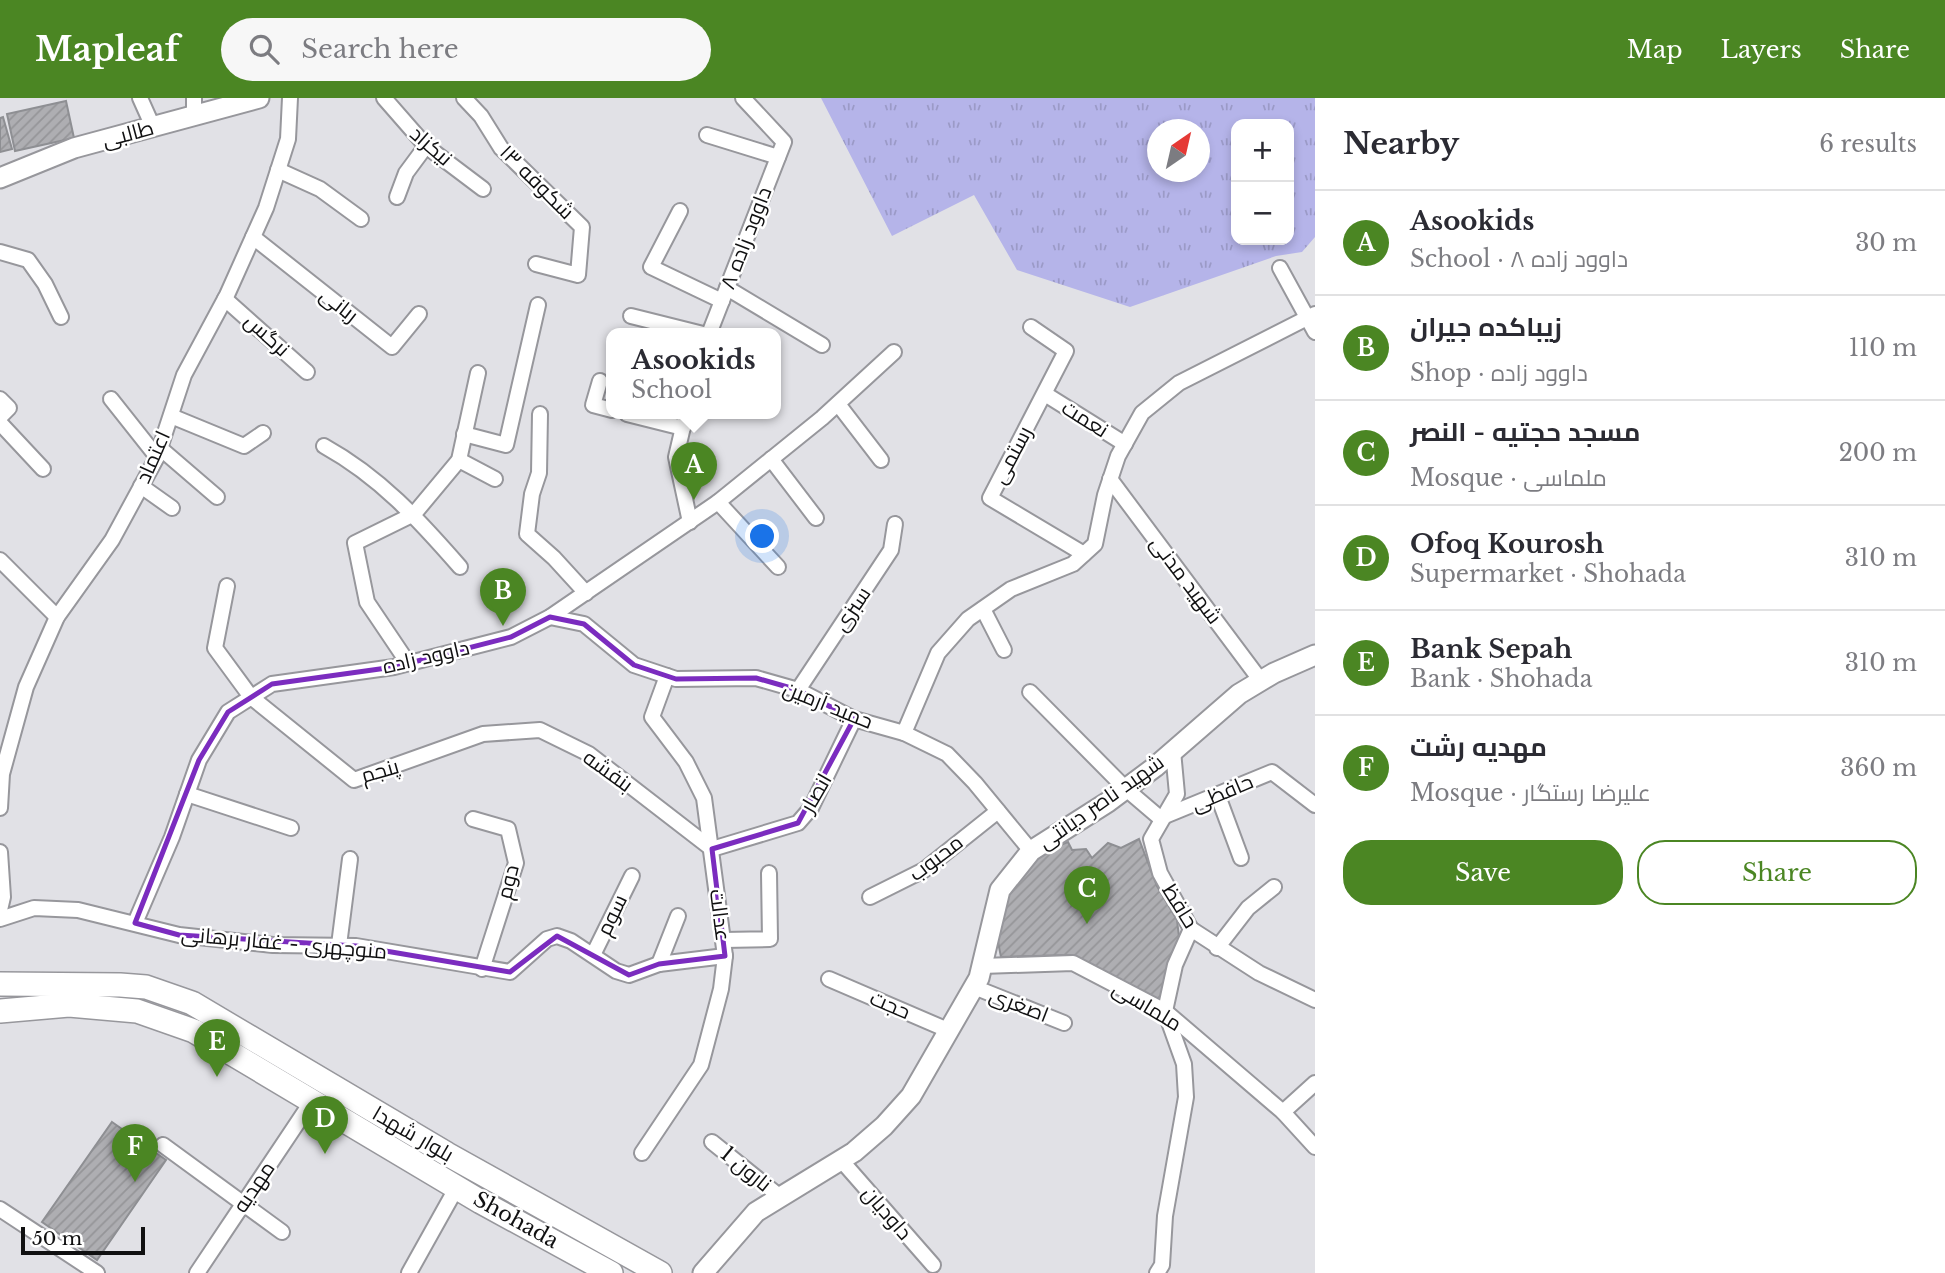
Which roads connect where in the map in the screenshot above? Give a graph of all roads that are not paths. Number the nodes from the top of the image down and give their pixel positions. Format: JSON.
{"nodes":[{"id":1,"x":140,"y":98,"type":"edge"},
{"id":2,"x":258,"y":98,"type":"edge"},
{"id":3,"x":290,"y":98,"type":"edge"},
{"id":4,"x":384,"y":98,"type":"edge"},
{"id":5,"x":464,"y":98,"type":"edge"},
{"id":6,"x":743,"y":98,"type":"edge"},
{"id":7,"x":194,"y":107,"type":"edge"},
{"id":8,"x":153,"y":127,"type":"junction"},
{"id":9,"x":707,"y":135,"type":"dead end"},
{"id":10,"x":426,"y":146,"type":"junction"},
{"id":11,"x":778,"y":157,"type":"junction"},
{"id":12,"x":278,"y":170,"type":"junction"},
{"id":13,"x":0,"y":178,"type":"edge"},
{"id":14,"x":483,"y":189,"type":"dead end"},
{"id":15,"x":397,"y":197,"type":"dead end"},
{"id":16,"x":680,"y":211,"type":"dead end"},
{"id":17,"x":360,"y":219,"type":"dead end"},
{"id":18,"x":253,"y":237,"type":"junction"},
{"id":19,"x":0,"y":252,"type":"edge"},
{"id":20,"x":536,"y":264,"type":"dead end"},
{"id":21,"x":1280,"y":268,"type":"dead end"},
{"id":22,"x":725,"y":295,"type":"junction"},
{"id":23,"x":225,"y":299,"type":"junction"},
{"id":24,"x":538,"y":305,"type":"dead end"},
{"id":25,"x":419,"y":314,"type":"dead end"},
{"id":26,"x":631,"y":316,"type":"dead end"},
{"id":27,"x":1311,"y":316,"type":"edge"},
{"id":28,"x":61,"y":317,"type":"dead end"},
{"id":29,"x":1031,"y":327,"type":"dead end"},
{"id":30,"x":680,"y":328,"type":"edge"},
{"id":31,"x":711,"y":328,"type":"edge"},
{"id":32,"x":1315,"y":332,"type":"edge"},
{"id":33,"x":822,"y":345,"type":"dead end"},
{"id":34,"x":894,"y":352,"type":"dead end"},
{"id":35,"x":307,"y":372,"type":"dead end"},
{"id":36,"x":478,"y":373,"type":"dead end"},
{"id":37,"x":600,"y":381,"type":"dead end"},
{"id":38,"x":1045,"y":394,"type":"junction"},
{"id":39,"x":110,"y":399,"type":"dead end"},
{"id":40,"x":838,"y":404,"type":"junction"},
{"id":41,"x":606,"y":408,"type":"edge"},
{"id":42,"x":540,"y":414,"type":"dead end"},
{"id":43,"x":171,"y":416,"type":"junction"},
{"id":44,"x":684,"y":421,"type":"edge"},
{"id":45,"x":0,"y":423,"type":"edge"},
{"id":46,"x":263,"y":433,"type":"dead end"},
{"id":47,"x":464,"y":434,"type":"junction"},
{"id":48,"x":1125,"y":444,"type":"junction"},
{"id":49,"x":324,"y":446,"type":"dead end"},
{"id":50,"x":158,"y":453,"type":"junction"},
{"id":51,"x":771,"y":459,"type":"junction"},
{"id":52,"x":459,"y":460,"type":"junction"},
{"id":53,"x":881,"y":460,"type":"dead end"},
{"id":54,"x":43,"y":469,"type":"dead end"},
{"id":55,"x":495,"y":479,"type":"dead end"},
{"id":56,"x":1110,"y":479,"type":"junction"},
{"id":57,"x":141,"y":486,"type":"junction"},
{"id":58,"x":217,"y":497,"type":"dead end"},
{"id":59,"x":718,"y":502,"type":"junction"},
{"id":60,"x":172,"y":508,"type":"dead end"},
{"id":61,"x":414,"y":514,"type":"junction"},
{"id":62,"x":816,"y":518,"type":"dead end"},
{"id":63,"x":690,"y":522,"type":"junction"},
{"id":64,"x":895,"y":524,"type":"dead end"},
{"id":65,"x":1084,"y":554,"type":"junction"},
{"id":66,"x":0,"y":560,"type":"edge"},
{"id":67,"x":460,"y":567,"type":"dead end"},
{"id":68,"x":778,"y":567,"type":"dead end"},
{"id":69,"x":226,"y":586,"type":"dead end"},
{"id":70,"x":586,"y":593,"type":"junction"},
{"id":71,"x":983,"y":609,"type":"junction"},
{"id":72,"x":57,"y":617,"type":"junction"},
{"id":73,"x":550,"y":617,"type":"junction"},
{"id":74,"x":1004,"y":650,"type":"dead end"},
{"id":75,"x":1315,"y":655,"type":"edge"},
{"id":76,"x":408,"y":663,"type":"junction"},
{"id":77,"x":667,"y":676,"type":"junction"},
{"id":78,"x":1261,"y":681,"type":"junction"},
{"id":79,"x":798,"y":690,"type":"junction"},
{"id":80,"x":1030,"y":692,"type":"dead end"},
{"id":81,"x":251,"y":697,"type":"junction"},
{"id":82,"x":854,"y":719,"type":"junction"},
{"id":83,"x":904,"y":733,"type":"junction"},
{"id":84,"x":491,"y":734,"type":"joint"},
{"id":85,"x":1173,"y":751,"type":"junction"},
{"id":86,"x":1126,"y":789,"type":"junction"},
{"id":87,"x":187,"y":794,"type":"junction"},
{"id":88,"x":1218,"y":796,"type":"junction"},
{"id":89,"x":1315,"y":805,"type":"edge"},
{"id":90,"x":0,"y":808,"type":"edge"},
{"id":91,"x":998,"y":811,"type":"junction"},
{"id":92,"x":1160,"y":818,"type":"junction"},
{"id":93,"x":473,"y":819,"type":"dead end"},
{"id":94,"x":291,"y":828,"type":"dead end"},
{"id":95,"x":712,"y":849,"type":"junction"},
{"id":96,"x":1031,"y":851,"type":"junction"},
{"id":97,"x":0,"y":852,"type":"edge"},
{"id":98,"x":1241,"y":858,"type":"dead end"},
{"id":99,"x":350,"y":859,"type":"dead end"},
{"id":100,"x":769,"y":873,"type":"dead end"},
{"id":101,"x":632,"y":876,"type":"dead end"},
{"id":102,"x":1274,"y":887,"type":"dead end"},
{"id":103,"x":870,"y":897,"type":"dead end"},
{"id":104,"x":0,"y":910,"type":"edge"},
{"id":105,"x":678,"y":916,"type":"dead end"},
{"id":106,"x":0,"y":919,"type":"edge"},
{"id":107,"x":135,"y":923,"type":"junction"},
{"id":108,"x":1191,"y":929,"type":"junction"},
{"id":109,"x":724,"y":940,"type":"junction"},
{"id":110,"x":339,"y":945,"type":"junction"},
{"id":111,"x":1217,"y":948,"type":"junction"},
{"id":112,"x":593,"y":955,"type":"junction"},
{"id":113,"x":725,"y":956,"type":"junction"},
{"id":114,"x":659,"y":964,"type":"junction"},
{"id":115,"x":982,"y":966,"type":"junction"},
{"id":116,"x":482,"y":969,"type":"junction"},
{"id":117,"x":830,"y":979,"type":"dead end"},
{"id":118,"x":0,"y":984,"type":"edge"},
{"id":119,"x":974,"y":987,"type":"junction"},
{"id":120,"x":1315,"y":1000,"type":"edge"},
{"id":121,"x":0,"y":1011,"type":"edge"},
{"id":122,"x":1165,"y":1011,"type":"junction"},
{"id":123,"x":1065,"y":1023,"type":"dead end"},
{"id":124,"x":950,"y":1031,"type":"junction"},
{"id":125,"x":323,"y":1081,"type":"junction"},
{"id":126,"x":1315,"y":1083,"type":"edge"},
{"id":127,"x":312,"y":1101,"type":"junction"},
{"id":128,"x":1283,"y":1112,"type":"junction"},
{"id":129,"x":712,"y":1142,"type":"dead end"},
{"id":130,"x":163,"y":1145,"type":"dead end"},
{"id":131,"x":1315,"y":1147,"type":"edge"},
{"id":132,"x":642,"y":1153,"type":"dead end"},
{"id":133,"x":841,"y":1160,"type":"junction"},
{"id":134,"x":457,"y":1187,"type":"junction"},
{"id":135,"x":779,"y":1196,"type":"junction"},
{"id":136,"x":243,"y":1204,"type":"junction"},
{"id":137,"x":0,"y":1209,"type":"edge"},
{"id":138,"x":282,"y":1231,"type":"dead end"},
{"id":139,"x":933,"y":1265,"type":"dead end"},
{"id":140,"x":97,"y":1273,"type":"edge"},
{"id":141,"x":197,"y":1273,"type":"edge"},
{"id":142,"x":410,"y":1273,"type":"edge"},
{"id":143,"x":611,"y":1273,"type":"edge"},
{"id":144,"x":660,"y":1273,"type":"edge"},
{"id":145,"x":703,"y":1273,"type":"edge"},
{"id":146,"x":1157,"y":1273,"type":"edge"}],
"edges":[{"from":1,"to":8,"type":"street"},
{"from":2,"to":7,"type":"main road","name":"طالبی"},
{"from":3,"to":12,"type":"street","name":"اعتماد"},
{"from":4,"to":10,"type":"street","name":"نیکزاد"},
{"from":5,"to":20,"type":"street","name":"شکوفه ۱۳"},
{"from":6,"to":11,"type":"street","name":"داوود زاده ۸"},
{"from":7,"to":8,"type":"main road","name":"طالبی"},
{"from":8,"to":13,"type":"main road","name":"طالبی"},
{"from":9,"to":11,"type":"street"},
{"from":10,"to":14,"type":"street","name":"نیکزاد"},
{"from":10,"to":15,"type":"street"},
{"from":11,"to":22,"type":"street","name":"داوود زاده ۸"},
{"from":12,"to":17,"type":"street"},
{"from":12,"to":18,"type":"street","name":"اعتماد"},
{"from":16,"to":22,"type":"street"},
{"from":18,"to":23,"type":"street","name":"اعتماد"},
{"from":18,"to":25,"type":"street","name":"ربانی"},
{"from":19,"to":28,"type":"street"},
{"from":21,"to":27,"type":"street"},
{"from":22,"to":31,"type":"street","name":"داوود زاده ۸"},
{"from":22,"to":33,"type":"street"},
{"from":23,"to":35,"type":"street","name":"نرگس"},
{"from":23,"to":43,"type":"street","name":"اعتماد"},
{"from":24,"to":47,"type":"street"},
{"from":26,"to":30,"type":"street"},
{"from":27,"to":32,"type":"street"},
{"from":27,"to":48,"type":"street"},
{"from":29,"to":38,"type":"street","name":"رستمی"},
{"from":34,"to":40,"type":"street","name":"داوود زاده"},
{"from":36,"to":47,"type":"street"},
{"from":37,"to":41,"type":"street"},
{"from":38,"to":48,"type":"street","name":"نعمت"},
{"from":38,"to":65,"type":"street","name":"رستمی"},
{"from":39,"to":50,"type":"street"},
{"from":40,"to":51,"type":"street","name":"داوود زاده"},
{"from":40,"to":53,"type":"street"},
{"from":42,"to":70,"type":"street"},
{"from":43,"to":46,"type":"street"},
{"from":43,"to":50,"type":"street","name":"اعتماد"},
{"from":44,"to":63,"type":"street"},
{"from":45,"to":54,"type":"street"},
{"from":47,"to":52,"type":"street"},
{"from":48,"to":56,"type":"street"},
{"from":49,"to":61,"type":"street"},
{"from":50,"to":57,"type":"street","name":"اعتماد"},
{"from":50,"to":58,"type":"street"},
{"from":51,"to":59,"type":"street","name":"داوود زاده"},
{"from":51,"to":62,"type":"street"},
{"from":52,"to":55,"type":"street"},
{"from":52,"to":61,"type":"street"},
{"from":56,"to":65,"type":"street"},
{"from":56,"to":78,"type":"street","name":"شهید مدنی"},
{"from":57,"to":60,"type":"street"},
{"from":57,"to":72,"type":"street","name":"اعتماد"},
{"from":59,"to":63,"type":"street","name":"داوود زاده"},
{"from":59,"to":68,"type":"street"},
{"from":61,"to":67,"type":"street"},
{"from":61,"to":76,"type":"street"},
{"from":63,"to":70,"type":"street","name":"داوود زاده"},
{"from":64,"to":79,"type":"street","name":"سبزی"},
{"from":65,"to":71,"type":"street"},
{"from":66,"to":72,"type":"street"},
{"from":69,"to":81,"type":"street"},
{"from":70,"to":73,"type":"street","name":"داوود زاده"},
{"from":71,"to":74,"type":"street"},
{"from":71,"to":83,"type":"street"},
{"from":72,"to":90,"type":"street","name":"اعتماد"},
{"from":73,"to":76,"type":"street","name":"داوود زاده"},
{"from":73,"to":77,"type":"street","name":"حمید آرمین"},
{"from":75,"to":78,"type":"main road","name":"شهید ناصر دیانتی"},
{"from":76,"to":81,"type":"street","name":"داوود زاده"},
{"from":77,"to":79,"type":"street","name":"حمید آرمین"},
{"from":77,"to":95,"type":"street","name":"عدالت"},
{"from":78,"to":85,"type":"main road","name":"شهید ناصر دیانتی"},
{"from":79,"to":82,"type":"street","name":"حمید آرمین"},
{"from":80,"to":86,"type":"street"},
{"from":81,"to":84,"type":"street","name":"پنجم"},
{"from":81,"to":87,"type":"street","name":"داوود زاده"},
{"from":82,"to":83,"type":"street","name":"حمید آرمین"},
{"from":82,"to":95,"type":"street","name":"انصار"},
{"from":83,"to":91,"type":"street","name":"حمید آرمین"},
{"from":84,"to":95,"type":"street","name":"بنفشه"},
{"from":85,"to":86,"type":"main road","name":"شهید ناصر دیانتی"},
{"from":85,"to":92,"type":"street","name":"حافظ"},
{"from":86,"to":92,"type":"street"},
{"from":86,"to":96,"type":"main road","name":"شهید ناصر دیانتی"},
{"from":87,"to":94,"type":"street"},
{"from":87,"to":107,"type":"street","name":"داوود زاده"},
{"from":88,"to":89,"type":"street","name":"حافظی"},
{"from":88,"to":92,"type":"street","name":"حافظی"},
{"from":88,"to":98,"type":"street"},
{"from":91,"to":96,"type":"street","name":"حمید آرمین"},
{"from":91,"to":103,"type":"street","name":"محبوب"},
{"from":92,"to":108,"type":"street","name":"حافظ"},
{"from":93,"to":116,"type":"street","name":"دوم"},
{"from":95,"to":109,"type":"street","name":"عدالت"},
{"from":96,"to":115,"type":"main road","name":"شهید ناصر دیانتی"},
{"from":97,"to":104,"type":"street"},
{"from":99,"to":110,"type":"street"},
{"from":100,"to":109,"type":"street"},
{"from":101,"to":112,"type":"street","name":"سوم"},
{"from":102,"to":111,"type":"street"},
{"from":105,"to":114,"type":"street"},
{"from":106,"to":107,"type":"street","name":"منوچهری - غفار برهانی"},
{"from":107,"to":110,"type":"street","name":"منوچهری - غفار برهانی"},
{"from":108,"to":111,"type":"street","name":"حافظ"},
{"from":108,"to":122,"type":"street"},
{"from":109,"to":113,"type":"street","name":"عدالت"},
{"from":110,"to":116,"type":"street","name":"منوچهری - غفار برهانی"},
{"from":111,"to":120,"type":"street","name":"حافظ"},
{"from":112,"to":114,"type":"street","name":"منوچهری - غفار برهانی"},
{"from":112,"to":116,"type":"street","name":"منوچهری - غفار برهانی"},
{"from":113,"to":114,"type":"street","name":"منوچهری - غفار برهانی"},
{"from":113,"to":132,"type":"street","name":"عدالت"},
{"from":115,"to":119,"type":"main road","name":"شهید ناصر دیانتی"},
{"from":115,"to":122,"type":"street","name":"ملماسی"},
{"from":117,"to":124,"type":"street","name":"حجت"},
{"from":118,"to":125,"type":"main road","name":"بلوار شهدا"},
{"from":119,"to":123,"type":"street","name":"اصغری"},
{"from":119,"to":124,"type":"main road","name":"شهید ناصر دیانتی"},
{"from":121,"to":127,"type":"main road","name":"Shohada"},
{"from":122,"to":128,"type":"street","name":"ملماسی"},
{"from":122,"to":146,"type":"street"},
{"from":124,"to":133,"type":"main road","name":"شهید ناصر دیانتی"},
{"from":125,"to":127,"type":"main road"},
{"from":125,"to":144,"type":"main road","name":"بلوار شهدا"},
{"from":126,"to":128,"type":"street"},
{"from":127,"to":134,"type":"main road","name":"Shohada"},
{"from":127,"to":136,"type":"street","name":"مهدیه"},
{"from":128,"to":131,"type":"street","name":"ملماسی"},
{"from":129,"to":135,"type":"street","name":"نارون 1"},
{"from":130,"to":136,"type":"street"},
{"from":133,"to":135,"type":"main road","name":"شهید ناصر دیانتی"},
{"from":133,"to":139,"type":"street","name":"داودیان"},
{"from":134,"to":142,"type":"street"},
{"from":134,"to":143,"type":"main road","name":"Shohada"},
{"from":135,"to":145,"type":"main road","name":"شهید ناصر دیانتی"},
{"from":136,"to":138,"type":"street"},
{"from":136,"to":141,"type":"street","name":"مهدیه"},
{"from":137,"to":140,"type":"street"}]}
